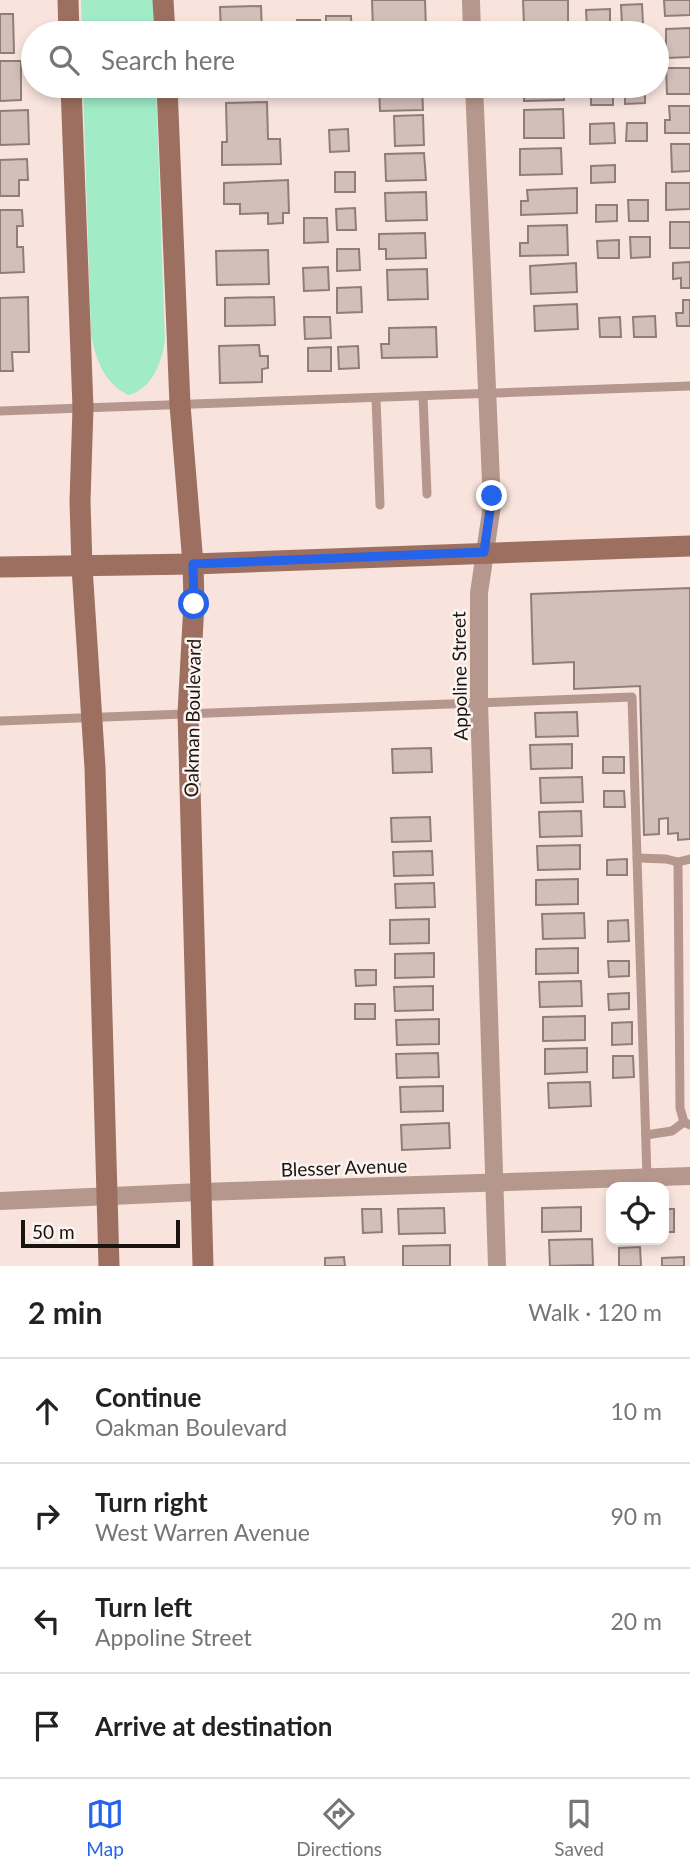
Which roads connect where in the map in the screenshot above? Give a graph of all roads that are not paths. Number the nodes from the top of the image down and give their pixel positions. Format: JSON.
{"nodes":[{"id":1,"x":68,"y":0,"type":"edge"},
{"id":2,"x":163,"y":0,"type":"edge"},
{"id":3,"x":471,"y":0,"type":"edge"},
{"id":4,"x":69,"y":21,"type":"edge"},
{"id":5,"x":164,"y":21,"type":"edge"},
{"id":6,"x":472,"y":21,"type":"edge"},
{"id":7,"x":71,"y":98,"type":"edge"},
{"id":8,"x":167,"y":98,"type":"edge"},
{"id":9,"x":475,"y":98,"type":"edge"},
{"id":10,"x":690,"y":386,"type":"edge"},
{"id":11,"x":487,"y":394,"type":"junction"},
{"id":12,"x":423,"y":396,"type":"junction"},
{"id":13,"x":376,"y":398,"type":"junction"},
{"id":14,"x":180,"y":405,"type":"junction"},
{"id":15,"x":83,"y":408,"type":"junction"},
{"id":16,"x":0,"y":411,"type":"edge"},
{"id":17,"x":427,"y":494,"type":"dead end"},
{"id":18,"x":380,"y":505,"type":"dead end"},
{"id":19,"x":690,"y":546,"type":"edge"},
{"id":20,"x":484,"y":552,"type":"junction"},
{"id":21,"x":193,"y":564,"type":"junction"},
{"id":22,"x":82,"y":567,"type":"junction"},
{"id":23,"x":0,"y":568,"type":"edge"},
{"id":24,"x":479,"y":702,"type":"junction"},
{"id":25,"x":188,"y":713,"type":"junction"},
{"id":26,"x":90,"y":717,"type":"junction"},
{"id":27,"x":0,"y":720,"type":"edge"},
{"id":28,"x":638,"y":858,"type":"junction"},
{"id":29,"x":690,"y":859,"type":"edge"},
{"id":30,"x":678,"y":862,"type":"junction"},
{"id":31,"x":687,"y":1124,"type":"edge"},
{"id":32,"x":646,"y":1135,"type":"junction"},
{"id":33,"x":690,"y":1176,"type":"edge"},
{"id":34,"x":647,"y":1177,"type":"junction"},
{"id":35,"x":494,"y":1183,"type":"junction"},
{"id":36,"x":201,"y":1192,"type":"junction"},
{"id":37,"x":106,"y":1197,"type":"junction"},
{"id":38,"x":0,"y":1201,"type":"edge"},
{"id":39,"x":109,"y":1266,"type":"edge"},
{"id":40,"x":203,"y":1266,"type":"edge"},
{"id":41,"x":497,"y":1266,"type":"edge"}],
"edges":[{"from":1,"to":4,"type":"street"},
{"from":2,"to":5,"type":"street"},
{"from":3,"to":6,"type":"street"},
{"from":7,"to":15,"type":"street"},
{"from":8,"to":14,"type":"street","name":"Oakman Boulevard"},
{"from":9,"to":11,"type":"street","name":"Appoline Street"},
{"from":10,"to":11,"type":"lane"},
{"from":11,"to":12,"type":"lane"},
{"from":11,"to":20,"type":"street","name":"Appoline Street"},
{"from":12,"to":13,"type":"lane"},
{"from":12,"to":17,"type":"lane"},
{"from":13,"to":14,"type":"lane"},
{"from":13,"to":18,"type":"lane"},
{"from":14,"to":15,"type":"lane"},
{"from":14,"to":21,"type":"street","name":"Oakman Boulevard"},
{"from":15,"to":16,"type":"lane"},
{"from":15,"to":22,"type":"street"},
{"from":19,"to":20,"type":"street"},
{"from":20,"to":21,"type":"street"},
{"from":20,"to":24,"type":"street","name":"Appoline Street"},
{"from":21,"to":22,"type":"street"},
{"from":21,"to":25,"type":"street","name":"Oakman Boulevard"},
{"from":22,"to":23,"type":"street"},
{"from":22,"to":26,"type":"street"},
{"from":24,"to":25,"type":"lane"},
{"from":24,"to":28,"type":"lane"},
{"from":24,"to":35,"type":"street","name":"Appoline Street"},
{"from":25,"to":26,"type":"lane"},
{"from":25,"to":36,"type":"street","name":"Oakman Boulevard"},
{"from":26,"to":27,"type":"lane"},
{"from":26,"to":37,"type":"street"},
{"from":28,"to":30,"type":"lane"},
{"from":28,"to":32,"type":"lane"},
{"from":29,"to":30,"type":"lane"},
{"from":30,"to":31,"type":"lane"},
{"from":31,"to":32,"type":"lane"},
{"from":32,"to":34,"type":"lane"},
{"from":33,"to":34,"type":"street","name":"Blesser Avenue"},
{"from":34,"to":35,"type":"street","name":"Blesser Avenue"},
{"from":35,"to":36,"type":"street","name":"Blesser Avenue"},
{"from":35,"to":41,"type":"street","name":"Appoline Street"},
{"from":36,"to":37,"type":"street","name":"Blesser Avenue"},
{"from":36,"to":40,"type":"street","name":"Oakman Boulevard"},
{"from":37,"to":38,"type":"street","name":"Blesser Avenue"},
{"from":37,"to":39,"type":"street"}]}
